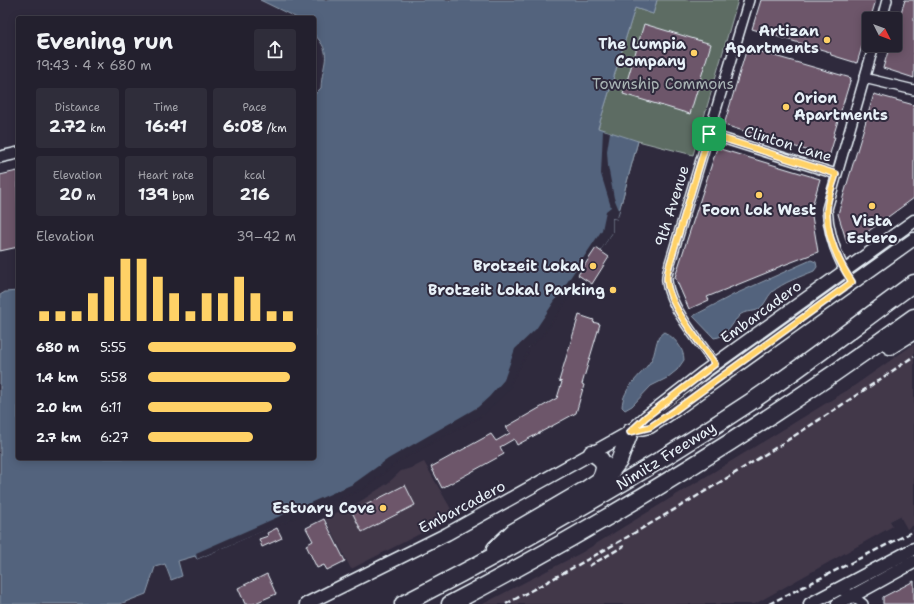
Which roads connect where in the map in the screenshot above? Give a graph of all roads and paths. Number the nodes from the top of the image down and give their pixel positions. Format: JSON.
{"nodes":[{"id":1,"x":748,"y":0,"type":"edge"},
{"id":2,"x":887,"y":0,"type":"edge"},
{"id":3,"x":884,"y":12,"type":"edge"},
{"id":4,"x":872,"y":52,"type":"edge"},
{"id":5,"x":864,"y":78,"type":"junction"},
{"id":6,"x":914,"y":90,"type":"edge"},
{"id":7,"x":709,"y":134,"type":"junction"},
{"id":8,"x":16,"y":154,"type":"edge"},
{"id":9,"x":0,"y":158,"type":"edge"},
{"id":10,"x":836,"y":174,"type":"junction"},
{"id":11,"x":914,"y":221,"type":"edge"},
{"id":12,"x":914,"y":239,"type":"edge"},
{"id":13,"x":845,"y":271,"type":"junction"},
{"id":14,"x":852,"y":282,"type":"junction"},
{"id":15,"x":914,"y":283,"type":"edge"},
{"id":16,"x":914,"y":317,"type":"edge"},
{"id":17,"x":914,"y":331,"type":"edge"},
{"id":18,"x":715,"y":364,"type":"junction"},
{"id":19,"x":758,"y":425,"type":"junction"},
{"id":20,"x":630,"y":432,"type":"junction"},
{"id":21,"x":592,"y":453,"type":"junction"},
{"id":22,"x":599,"y":482,"type":"junction"},
{"id":23,"x":914,"y":549,"type":"edge"},
{"id":24,"x":914,"y":562,"type":"edge"},
{"id":25,"x":478,"y":565,"type":"junction"},
{"id":26,"x":835,"y":589,"type":"junction"},
{"id":27,"x":852,"y":596,"type":"junction"},
{"id":28,"x":306,"y":604,"type":"edge"},
{"id":29,"x":403,"y":604,"type":"edge"},
{"id":30,"x":450,"y":604,"type":"edge"},
{"id":31,"x":810,"y":604,"type":"edge"},
{"id":32,"x":838,"y":604,"type":"edge"},
{"id":33,"x":863,"y":604,"type":"edge"}],
"edges":[{"from":1,"to":7,"type":"street","name":"9th Avenue"},
{"from":2,"to":3,"type":"street"},
{"from":4,"to":5,"type":"street"},
{"from":5,"to":6,"type":"street"},
{"from":5,"to":10,"type":"street"},
{"from":7,"to":10,"type":"street","name":"Clinton Lane"},
{"from":7,"to":18,"type":"street","name":"9th Avenue"},
{"from":8,"to":9,"type":"street"},
{"from":10,"to":13,"type":"street"},
{"from":11,"to":13,"type":"main road","name":"Embarcadero"},
{"from":12,"to":14,"type":"main road","name":"Embarcadero"},
{"from":13,"to":14,"type":"street"},
{"from":13,"to":18,"type":"main road","name":"Embarcadero"},
{"from":14,"to":20,"type":"main road","name":"Embarcadero"},
{"from":15,"to":25,"type":"highway","name":"Nimitz Freeway"},
{"from":16,"to":19,"type":"highway","name":"Nimitz Freeway"},
{"from":17,"to":19,"type":"highway"},
{"from":18,"to":20,"type":"main road","name":"Embarcadero"},
{"from":19,"to":30,"type":"highway","name":"Nimitz Freeway"},
{"from":20,"to":21,"type":"main road","name":"Embarcadero"},
{"from":20,"to":22,"type":"highway"},
{"from":21,"to":22,"type":"highway"},
{"from":21,"to":28,"type":"main road","name":"Embarcadero"},
{"from":22,"to":25,"type":"highway"},
{"from":23,"to":26,"type":"main road"},
{"from":24,"to":27,"type":"main road"},
{"from":25,"to":29,"type":"highway","name":"Nimitz Freeway"},
{"from":26,"to":27,"type":"street"},
{"from":26,"to":31,"type":"main road"},
{"from":27,"to":32,"type":"main road"},
{"from":27,"to":33,"type":"street"}]}
